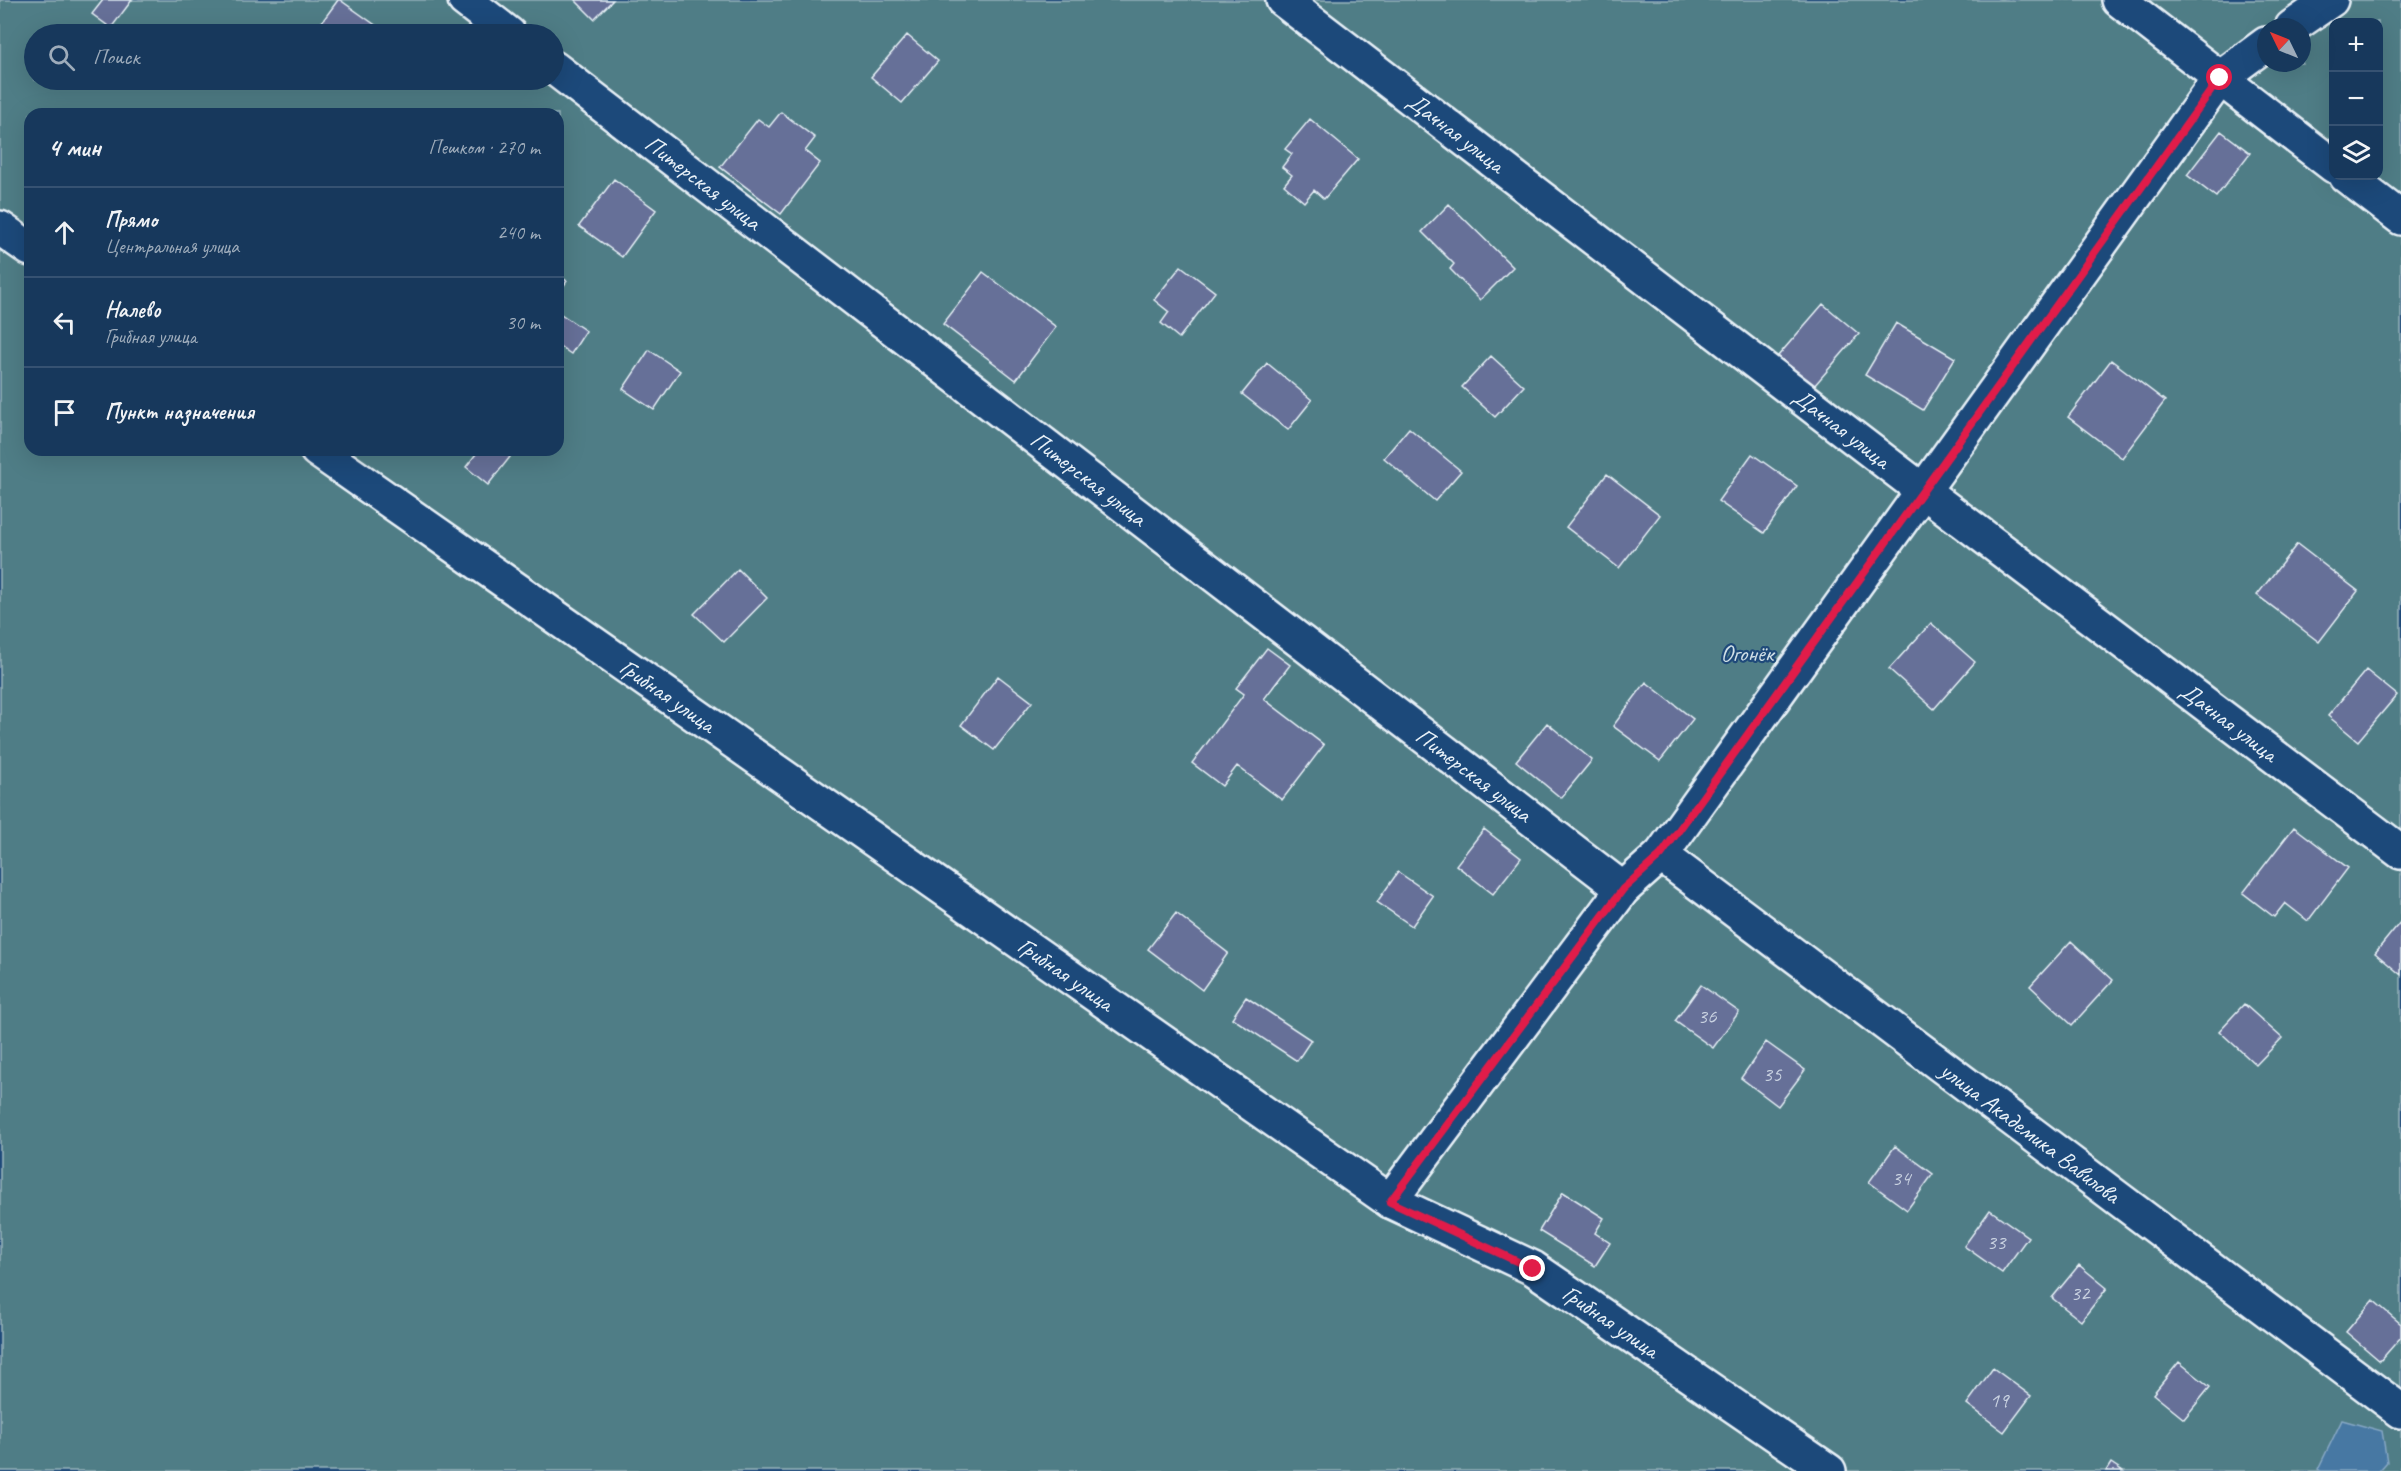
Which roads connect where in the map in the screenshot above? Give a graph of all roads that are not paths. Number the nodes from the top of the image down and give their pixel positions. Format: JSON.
{"nodes":[{"id":1,"x":465,"y":0,"type":"edge"},
{"id":2,"x":1283,"y":0,"type":"edge"},
{"id":3,"x":2119,"y":0,"type":"edge"},
{"id":4,"x":2331,"y":0,"type":"edge"},
{"id":5,"x":2305,"y":18,"type":"edge"},
{"id":6,"x":496,"y":24,"type":"edge"},
{"id":7,"x":2257,"y":51,"type":"edge"},
{"id":8,"x":564,"y":76,"type":"edge"},
{"id":9,"x":2220,"y":78,"type":"junction"},
{"id":10,"x":2329,"y":162,"type":"edge"},
{"id":11,"x":2351,"y":180,"type":"edge"},
{"id":12,"x":2401,"y":218,"type":"edge"},
{"id":13,"x":0,"y":228,"type":"edge"},
{"id":14,"x":24,"y":245,"type":"edge"},
{"id":15,"x":326,"y":456,"type":"edge"},
{"id":16,"x":1922,"y":490,"type":"junction"},
{"id":17,"x":2401,"y":852,"type":"edge"},
{"id":18,"x":1661,"y":855,"type":"junction"},
{"id":19,"x":1623,"y":889,"type":"junction"},
{"id":20,"x":1390,"y":1202,"type":"junction"},
{"id":21,"x":2401,"y":1411,"type":"edge"},
{"id":22,"x":1829,"y":1471,"type":"edge"}],
"edges":[{"from":1,"to":6,"type":"street"},
{"from":2,"to":16,"type":"street","name":"Дачная улица"},
{"from":3,"to":9,"type":"street"},
{"from":4,"to":5,"type":"street"},
{"from":7,"to":9,"type":"street"},
{"from":8,"to":19,"type":"street","name":"Питерская улица"},
{"from":9,"to":10,"type":"street"},
{"from":9,"to":16,"type":"street"},
{"from":11,"to":12,"type":"street"},
{"from":13,"to":14,"type":"street"},
{"from":15,"to":20,"type":"street","name":"Грибная улица"},
{"from":16,"to":17,"type":"street","name":"Дачная улица"},
{"from":16,"to":18,"type":"street"},
{"from":18,"to":19,"type":"street"},
{"from":18,"to":21,"type":"street","name":"улица Академика Вавилова"},
{"from":19,"to":20,"type":"street"},
{"from":20,"to":22,"type":"street","name":"Грибная улица"}]}
